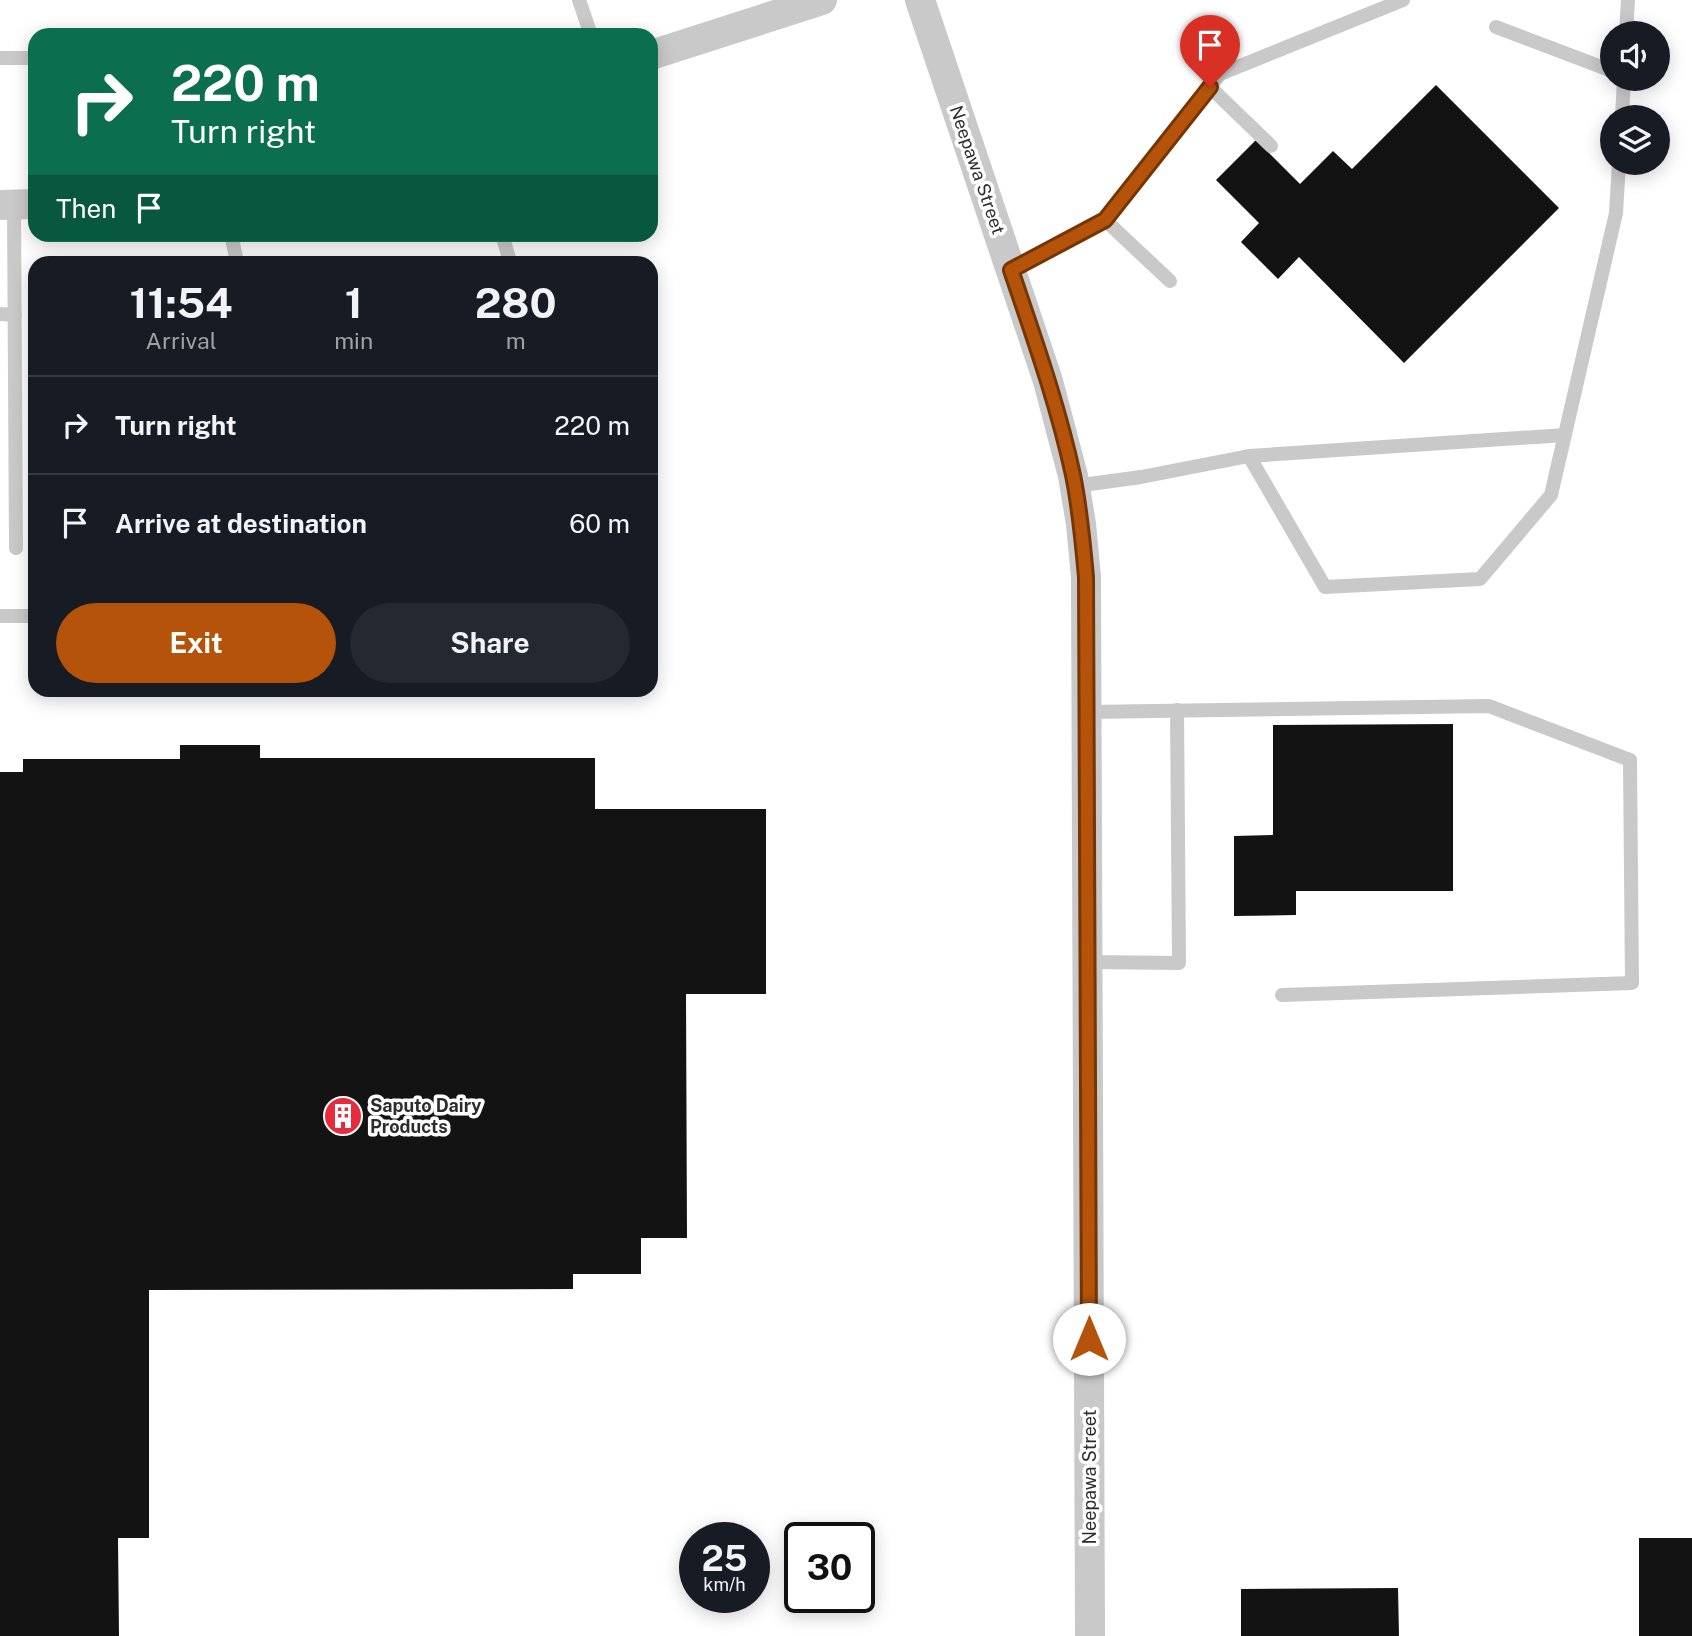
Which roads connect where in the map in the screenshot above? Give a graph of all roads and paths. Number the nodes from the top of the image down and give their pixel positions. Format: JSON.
{"nodes":[{"id":1,"x":579,"y":0,"type":"edge"},
{"id":2,"x":822,"y":0,"type":"edge"},
{"id":3,"x":920,"y":0,"type":"edge"},
{"id":4,"x":1404,"y":0,"type":"edge"},
{"id":5,"x":1628,"y":0,"type":"edge"},
{"id":6,"x":1627,"y":21,"type":"edge"},
{"id":7,"x":1496,"y":27,"type":"dead end"},
{"id":8,"x":589,"y":28,"type":"edge"},
{"id":9,"x":658,"y":53,"type":"edge"},
{"id":10,"x":0,"y":58,"type":"edge"},
{"id":11,"x":28,"y":58,"type":"edge"},
{"id":12,"x":1600,"y":66,"type":"edge"},
{"id":13,"x":1210,"y":87,"type":"junction"},
{"id":14,"x":1270,"y":146,"type":"dead end"},
{"id":15,"x":1618,"y":175,"type":"edge"},
{"id":16,"x":16,"y":204,"type":"edge"},
{"id":17,"x":1105,"y":220,"type":"junction"},
{"id":18,"x":1011,"y":270,"type":"junction"},
{"id":19,"x":1170,"y":281,"type":"dead end"},
{"id":20,"x":7,"y":314,"type":"edge"},
{"id":21,"x":1565,"y":435,"type":"junction"},
{"id":22,"x":1249,"y":456,"type":"junction"},
{"id":23,"x":1075,"y":486,"type":"junction"},
{"id":24,"x":16,"y":548,"type":"dead end"},
{"id":25,"x":0,"y":616,"type":"edge"},
{"id":26,"x":28,"y":616,"type":"edge"},
{"id":27,"x":1177,"y":710,"type":"junction"},
{"id":28,"x":1087,"y":712,"type":"junction"},
{"id":29,"x":1088,"y":962,"type":"junction"},
{"id":30,"x":1282,"y":995,"type":"dead end"},
{"id":31,"x":1090,"y":1636,"type":"edge"}],
"edges":[{"from":1,"to":8,"type":"lane"},
{"from":2,"to":9,"type":"street"},
{"from":3,"to":18,"type":"street","name":"Neepawa Street"},
{"from":4,"to":13,"type":"lane"},
{"from":5,"to":6,"type":"lane"},
{"from":7,"to":12,"type":"lane"},
{"from":10,"to":11,"type":"lane"},
{"from":13,"to":14,"type":"lane"},
{"from":13,"to":17,"type":"lane"},
{"from":15,"to":21,"type":"lane"},
{"from":16,"to":20,"type":"lane"},
{"from":17,"to":18,"type":"lane"},
{"from":17,"to":19,"type":"lane"},
{"from":18,"to":23,"type":"street","name":"Neepawa Street"},
{"from":20,"to":24,"type":"lane"},
{"from":21,"to":22,"type":"lane"},
{"from":21,"to":22,"type":"lane"},
{"from":22,"to":23,"type":"lane"},
{"from":23,"to":28,"type":"street","name":"Neepawa Street"},
{"from":25,"to":26,"type":"lane"},
{"from":27,"to":28,"type":"lane"},
{"from":27,"to":29,"type":"lane"},
{"from":27,"to":30,"type":"lane"},
{"from":28,"to":29,"type":"street","name":"Neepawa Street"},
{"from":29,"to":31,"type":"street","name":"Neepawa Street"}]}
